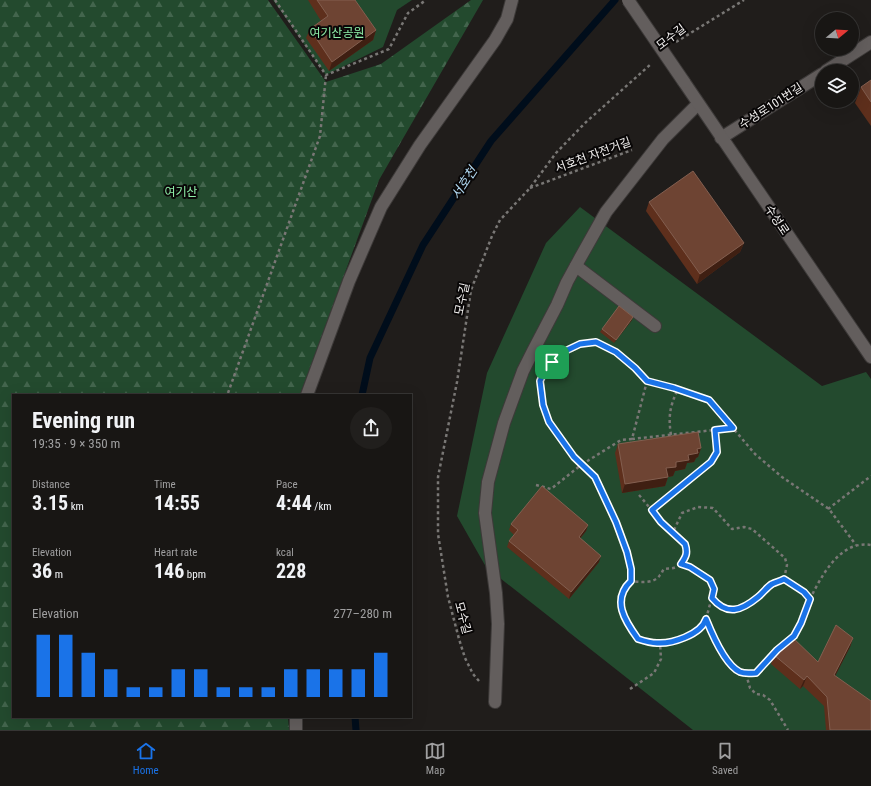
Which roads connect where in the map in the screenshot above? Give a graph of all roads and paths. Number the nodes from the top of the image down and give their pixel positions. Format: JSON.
{"nodes":[{"id":1,"x":275,"y":0,"type":"edge"},
{"id":2,"x":426,"y":0,"type":"edge"},
{"id":3,"x":512,"y":0,"type":"edge"},
{"id":4,"x":628,"y":0,"type":"edge"},
{"id":5,"x":744,"y":0,"type":"edge"},
{"id":6,"x":871,"y":42,"type":"edge"},
{"id":7,"x":672,"y":46,"type":"dead end"},
{"id":8,"x":655,"y":61,"type":"dead end"},
{"id":9,"x":837,"y":64,"type":"edge"},
{"id":10,"x":326,"y":75,"type":"junction"},
{"id":11,"x":815,"y":78,"type":"edge"},
{"id":12,"x":698,"y":104,"type":"junction"},
{"id":13,"x":721,"y":138,"type":"junction"},
{"id":14,"x":633,"y":150,"type":"dead end"},
{"id":15,"x":530,"y":188,"type":"junction"},
{"id":16,"x":576,"y":266,"type":"junction"},
{"id":17,"x":655,"y":326,"type":"dead end"},
{"id":18,"x":871,"y":357,"type":"edge"},
{"id":19,"x":647,"y":381,"type":"junction"},
{"id":20,"x":678,"y":389,"type":"junction"},
{"id":21,"x":228,"y":393,"type":"dead end"},
{"id":22,"x":307,"y":394,"type":"edge"},
{"id":23,"x":733,"y":428,"type":"junction"},
{"id":24,"x":715,"y":430,"type":"junction"},
{"id":25,"x":671,"y":435,"type":"junction"},
{"id":26,"x":632,"y":439,"type":"junction"},
{"id":27,"x":631,"y":447,"type":"edge"},
{"id":28,"x":581,"y":465,"type":"junction"},
{"id":29,"x":871,"y":476,"type":"edge"},
{"id":30,"x":536,"y":485,"type":"dead end"},
{"id":31,"x":639,"y":495,"type":"edge"},
{"id":32,"x":827,"y":508,"type":"junction"},
{"id":33,"x":652,"y":510,"type":"junction"},
{"id":34,"x":674,"y":530,"type":"dead end"},
{"id":35,"x":856,"y":545,"type":"junction"},
{"id":36,"x":871,"y":545,"type":"edge"},
{"id":37,"x":681,"y":564,"type":"junction"},
{"id":38,"x":784,"y":579,"type":"junction"},
{"id":39,"x":631,"y":581,"type":"junction"},
{"id":40,"x":712,"y":598,"type":"junction"},
{"id":41,"x":810,"y":599,"type":"junction"},
{"id":42,"x":706,"y":619,"type":"junction"},
{"id":43,"x":660,"y":643,"type":"junction"},
{"id":44,"x":746,"y":674,"type":"junction"},
{"id":45,"x":630,"y":689,"type":"dead end"},
{"id":46,"x":495,"y":702,"type":"joint"},
{"id":47,"x":296,"y":718,"type":"edge"},
{"id":48,"x":296,"y":730,"type":"edge"},
{"id":49,"x":788,"y":730,"type":"edge"}],
"edges":[{"from":1,"to":10,"type":"path"},
{"from":2,"to":10,"type":"path"},
{"from":3,"to":22,"type":"street"},
{"from":4,"to":12,"type":"street","name":"수성로","bridge":true},
{"from":5,"to":7,"type":"path","name":"모수길"},
{"from":6,"to":9,"type":"street"},
{"from":8,"to":15,"type":"path","name":"모수길"},
{"from":10,"to":21,"type":"path"},
{"from":11,"to":13,"type":"street","name":"수성로101번길"},
{"from":12,"to":13,"type":"street","name":"수성로"},
{"from":12,"to":16,"type":"street"},
{"from":13,"to":18,"type":"street","name":"수성로"},
{"from":14,"to":15,"type":"path","name":"서호천 자전거길"},
{"from":15,"to":46,"type":"path","name":"모수길"},
{"from":16,"to":17,"type":"street"},
{"from":16,"to":46,"type":"street"},
{"from":19,"to":20,"type":"path"},
{"from":19,"to":26,"type":"path"},
{"from":19,"to":28,"type":"path"},
{"from":20,"to":23,"type":"path"},
{"from":20,"to":25,"type":"path"},
{"from":23,"to":24,"type":"path"},
{"from":23,"to":32,"type":"path"},
{"from":24,"to":25,"type":"path"},
{"from":24,"to":33,"type":"path"},
{"from":25,"to":26,"type":"path"},
{"from":26,"to":27,"type":"path"},
{"from":26,"to":28,"type":"path"},
{"from":28,"to":30,"type":"path"},
{"from":28,"to":39,"type":"path"},
{"from":29,"to":32,"type":"path"},
{"from":31,"to":33,"type":"path"},
{"from":32,"to":35,"type":"path"},
{"from":33,"to":37,"type":"path"},
{"from":34,"to":38,"type":"path"},
{"from":35,"to":36,"type":"path"},
{"from":35,"to":41,"type":"path"},
{"from":37,"to":39,"type":"path"},
{"from":37,"to":40,"type":"path"},
{"from":38,"to":40,"type":"path"},
{"from":38,"to":41,"type":"path"},
{"from":39,"to":43,"type":"path"},
{"from":40,"to":42,"type":"path"},
{"from":41,"to":44,"type":"path"},
{"from":42,"to":43,"type":"path"},
{"from":42,"to":44,"type":"path"},
{"from":43,"to":45,"type":"path"},
{"from":44,"to":49,"type":"path"},
{"from":47,"to":48,"type":"street"}]}
